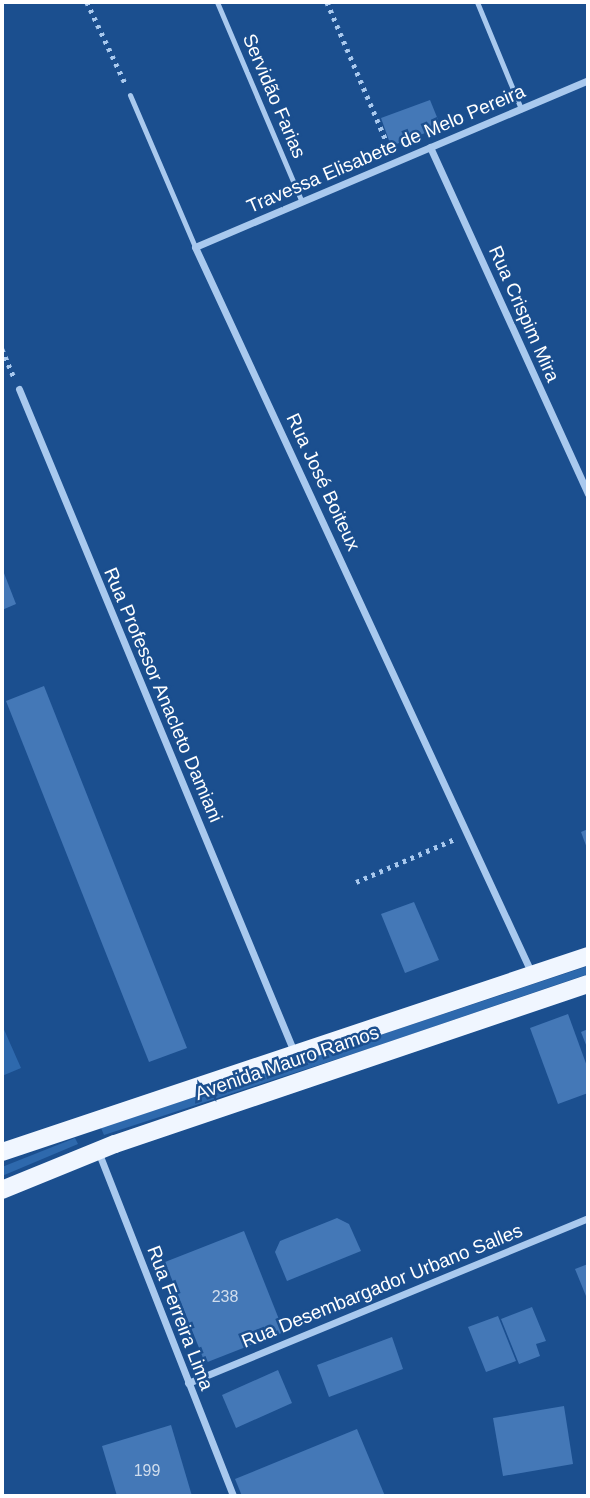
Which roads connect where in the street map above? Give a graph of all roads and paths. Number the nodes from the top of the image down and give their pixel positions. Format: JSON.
{"nodes":[{"id":1,"x":88,"y":2,"type":"edge"},
{"id":2,"x":216,"y":2,"type":"edge"},
{"id":3,"x":327,"y":2,"type":"edge"},
{"id":4,"x":477,"y":2,"type":"edge"},
{"id":5,"x":588,"y":80,"type":"edge"},
{"id":6,"x":130,"y":95,"type":"joint"},
{"id":7,"x":521,"y":108,"type":"junction"},
{"id":8,"x":430,"y":147,"type":"junction"},
{"id":9,"x":397,"y":162,"type":"junction"},
{"id":10,"x":302,"y":202,"type":"junction"},
{"id":11,"x":195,"y":247,"type":"junction"},
{"id":12,"x":2,"y":349,"type":"edge"},
{"id":13,"x":19,"y":390,"type":"joint"},
{"id":14,"x":588,"y":494,"type":"edge"},
{"id":15,"x":468,"y":832,"type":"junction"},
{"id":16,"x":356,"y":882,"type":"dead end"},
{"id":17,"x":588,"y":956,"type":"edge"},
{"id":18,"x":532,"y":975,"type":"junction"},
{"id":19,"x":588,"y":984,"type":"edge"},
{"id":20,"x":294,"y":1053,"type":"junction"},
{"id":21,"x":86,"y":1122,"type":"junction"},
{"id":22,"x":97,"y":1151,"type":"junction"},
{"id":23,"x":2,"y":1152,"type":"edge"},
{"id":24,"x":2,"y":1190,"type":"edge"},
{"id":25,"x":588,"y":1218,"type":"edge"},
{"id":26,"x":188,"y":1383,"type":"junction"},
{"id":27,"x":233,"y":1496,"type":"edge"}],
"edges":[{"from":1,"to":6,"type":"path"},
{"from":2,"to":10,"type":"lane","name":"Servidão Farias"},
{"from":3,"to":9,"type":"path"},
{"from":4,"to":7,"type":"lane"},
{"from":5,"to":7,"type":"street","name":"Travessa Elisabete de Melo Pereira"},
{"from":6,"to":11,"type":"lane","name":"Rua José Boiteux"},
{"from":7,"to":8,"type":"street","name":"Travessa Elisabete de Melo Pereira"},
{"from":8,"to":9,"type":"street","name":"Travessa Elisabete de Melo Pereira"},
{"from":8,"to":14,"type":"street","name":"Rua Crispim Mira"},
{"from":9,"to":10,"type":"street","name":"Travessa Elisabete de Melo Pereira"},
{"from":10,"to":11,"type":"street","name":"Travessa Elisabete de Melo Pereira"},
{"from":11,"to":15,"type":"street","name":"Rua José Boiteux"},
{"from":12,"to":13,"type":"path"},
{"from":13,"to":20,"type":"street","name":"Rua Professor Anacleto Damiani"},
{"from":15,"to":16,"type":"path"},
{"from":15,"to":18,"type":"street","name":"Rua José Boiteux"},
{"from":17,"to":18,"type":"main road","name":"Avenida Mauro Ramos"},
{"from":18,"to":20,"type":"main road","name":"Avenida Mauro Ramos"},
{"from":19,"to":22,"type":"main road","name":"Avenida Mauro Ramos"},
{"from":20,"to":21,"type":"main road","name":"Avenida Mauro Ramos"},
{"from":21,"to":22,"type":"main road"},
{"from":21,"to":23,"type":"main road","name":"Avenida Mauro Ramos"},
{"from":22,"to":24,"type":"main road","name":"Avenida Mauro Ramos"},
{"from":22,"to":26,"type":"street","name":"Rua Ferreira Lima"},
{"from":25,"to":26,"type":"street","name":"Rua Desembargador Urbano Salles"},
{"from":26,"to":27,"type":"street","name":"Rua Ferreira Lima"}]}
